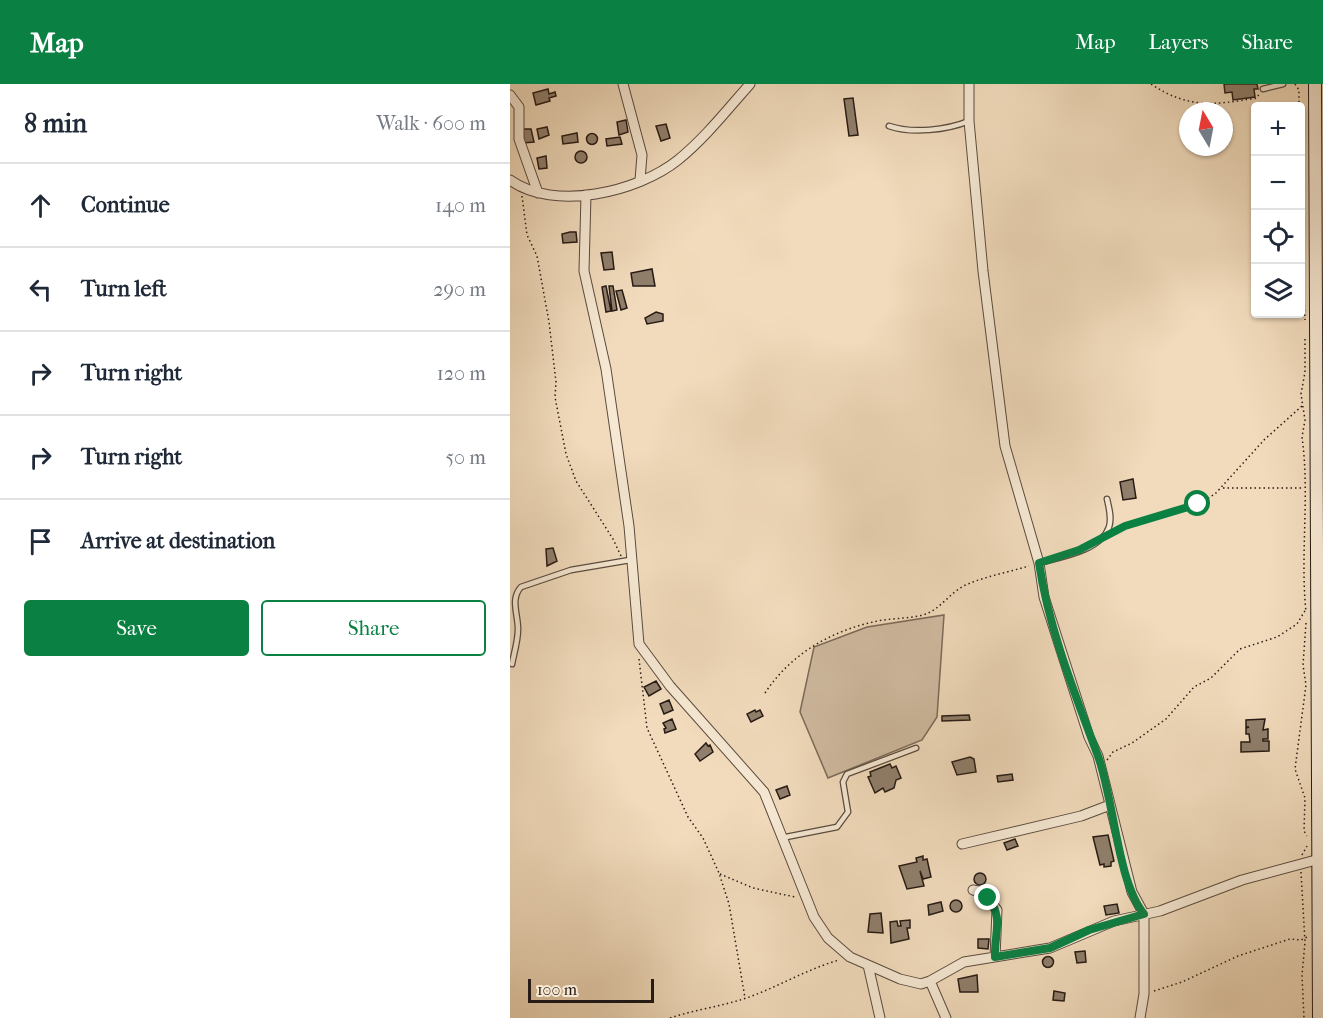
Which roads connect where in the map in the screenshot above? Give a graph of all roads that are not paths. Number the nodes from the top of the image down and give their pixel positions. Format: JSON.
{"nodes":[{"id":1,"x":623,"y":84,"type":"edge"},
{"id":2,"x":750,"y":84,"type":"edge"},
{"id":3,"x":969,"y":84,"type":"edge"},
{"id":4,"x":1283,"y":84,"type":"edge"},
{"id":5,"x":1315,"y":84,"type":"edge"},
{"id":6,"x":1263,"y":89,"type":"road end"},
{"id":7,"x":511,"y":99,"type":"edge"},
{"id":8,"x":1319,"y":101,"type":"edge"},
{"id":9,"x":969,"y":121,"type":"junction"},
{"id":10,"x":890,"y":126,"type":"dead end"},
{"id":11,"x":510,"y":180,"type":"edge"},
{"id":12,"x":640,"y":180,"type":"junction"},
{"id":13,"x":538,"y":193,"type":"junction"},
{"id":14,"x":586,"y":195,"type":"junction"},
{"id":15,"x":1320,"y":386,"type":"edge"},
{"id":16,"x":1107,"y":499,"type":"dead end"},
{"id":17,"x":626,"y":560,"type":"junction"},
{"id":18,"x":1039,"y":563,"type":"junction"},
{"id":19,"x":1320,"y":572,"type":"edge"},
{"id":20,"x":512,"y":664,"type":"dead end"},
{"id":21,"x":916,"y":748,"type":"dead end"},
{"id":22,"x":1110,"y":805,"type":"junction"},
{"id":23,"x":781,"y":837,"type":"junction"},
{"id":24,"x":962,"y":844,"type":"dead end"},
{"id":25,"x":1320,"y":859,"type":"edge"},
{"id":26,"x":973,"y":890,"type":"dead end"},
{"id":27,"x":1144,"y":914,"type":"junction"},
{"id":28,"x":995,"y":957,"type":"junction"},
{"id":29,"x":868,"y":965,"type":"junction"},
{"id":30,"x":930,"y":981,"type":"junction"},
{"id":31,"x":880,"y":1018,"type":"edge"},
{"id":32,"x":946,"y":1018,"type":"edge"},
{"id":33,"x":1140,"y":1018,"type":"edge"},
{"id":34,"x":1319,"y":1018,"type":"edge"}],
"edges":[{"from":1,"to":12,"type":"street"},
{"from":2,"to":12,"type":"street"},
{"from":3,"to":9,"type":"street"},
{"from":4,"to":6,"type":"lane"},
{"from":5,"to":8,"type":"main road"},
{"from":7,"to":13,"type":"street"},
{"from":8,"to":15,"type":"main road"},
{"from":9,"to":10,"type":"lane"},
{"from":9,"to":18,"type":"street"},
{"from":11,"to":13,"type":"street"},
{"from":12,"to":14,"type":"street"},
{"from":13,"to":14,"type":"street"},
{"from":14,"to":17,"type":"street"},
{"from":15,"to":19,"type":"main road"},
{"from":16,"to":18,"type":"lane"},
{"from":17,"to":20,"type":"lane"},
{"from":17,"to":23,"type":"street"},
{"from":18,"to":22,"type":"street"},
{"from":19,"to":25,"type":"main road"},
{"from":21,"to":23,"type":"lane"},
{"from":22,"to":24,"type":"street"},
{"from":22,"to":27,"type":"street"},
{"from":23,"to":29,"type":"street"},
{"from":25,"to":27,"type":"street"},
{"from":25,"to":34,"type":"main road"},
{"from":26,"to":28,"type":"street"},
{"from":27,"to":28,"type":"street"},
{"from":27,"to":33,"type":"street"},
{"from":28,"to":30,"type":"street"},
{"from":29,"to":30,"type":"street"},
{"from":29,"to":31,"type":"street"},
{"from":30,"to":32,"type":"street"}]}
